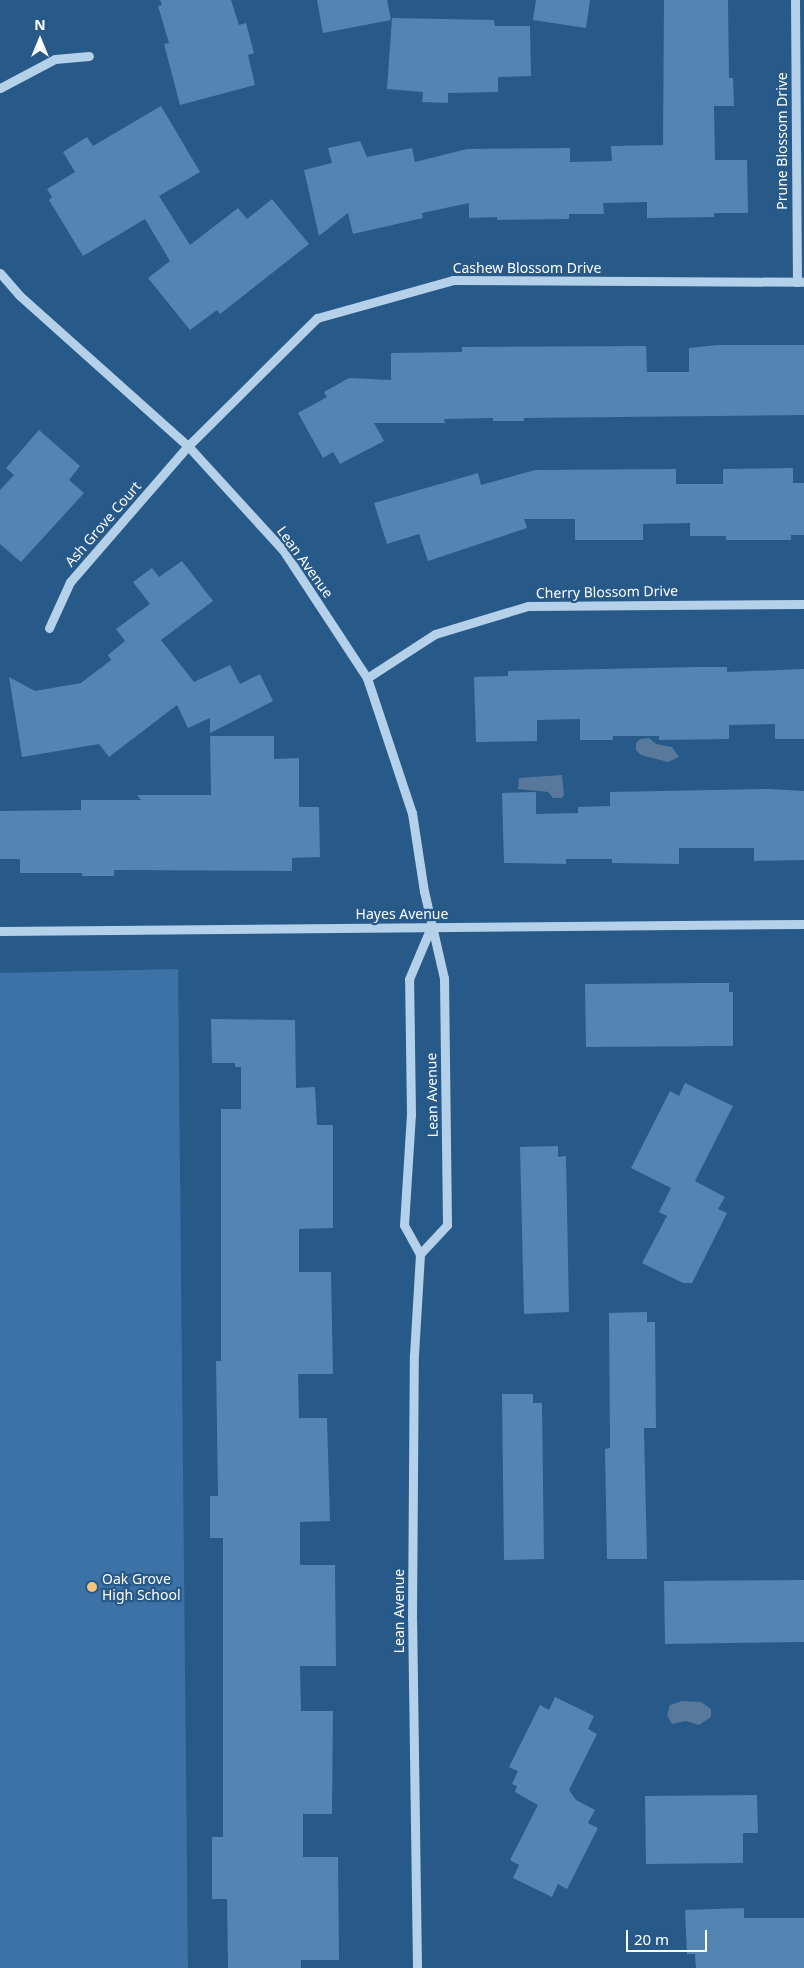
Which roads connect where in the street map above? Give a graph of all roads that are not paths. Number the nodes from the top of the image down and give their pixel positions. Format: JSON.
{"nodes":[{"id":1,"x":795,"y":0,"type":"edge"},
{"id":2,"x":89,"y":56,"type":"dead end"},
{"id":3,"x":0,"y":88,"type":"edge"},
{"id":4,"x":0,"y":273,"type":"edge"},
{"id":5,"x":801,"y":282,"type":"edge"},
{"id":6,"x":188,"y":446,"type":"junction"},
{"id":7,"x":804,"y":604,"type":"edge"},
{"id":8,"x":49,"y":628,"type":"dead end"},
{"id":9,"x":367,"y":678,"type":"junction"},
{"id":10,"x":804,"y":924,"type":"edge"},
{"id":11,"x":431,"y":928,"type":"junction"},
{"id":12,"x":0,"y":931,"type":"edge"},
{"id":13,"x":420,"y":1254,"type":"junction"},
{"id":14,"x":417,"y":1968,"type":"edge"}],
"edges":[{"from":1,"to":5,"type":"street","name":"Prune Blossom Drive"},
{"from":2,"to":3,"type":"street"},
{"from":4,"to":6,"type":"street","name":"Lean Avenue"},
{"from":5,"to":6,"type":"street","name":"Cashew Blossom Drive"},
{"from":6,"to":8,"type":"street","name":"Ash Grove Court"},
{"from":6,"to":9,"type":"street","name":"Lean Avenue"},
{"from":7,"to":9,"type":"street","name":"Cherry Blossom Drive"},
{"from":9,"to":11,"type":"street","name":"Lean Avenue"},
{"from":10,"to":11,"type":"street","name":"Hayes Avenue"},
{"from":11,"to":12,"type":"street","name":"Hayes Avenue"},
{"from":11,"to":13,"type":"street","name":"Lean Avenue"},
{"from":11,"to":13,"type":"street","name":"Lean Avenue"},
{"from":13,"to":14,"type":"street","name":"Lean Avenue"}]}
